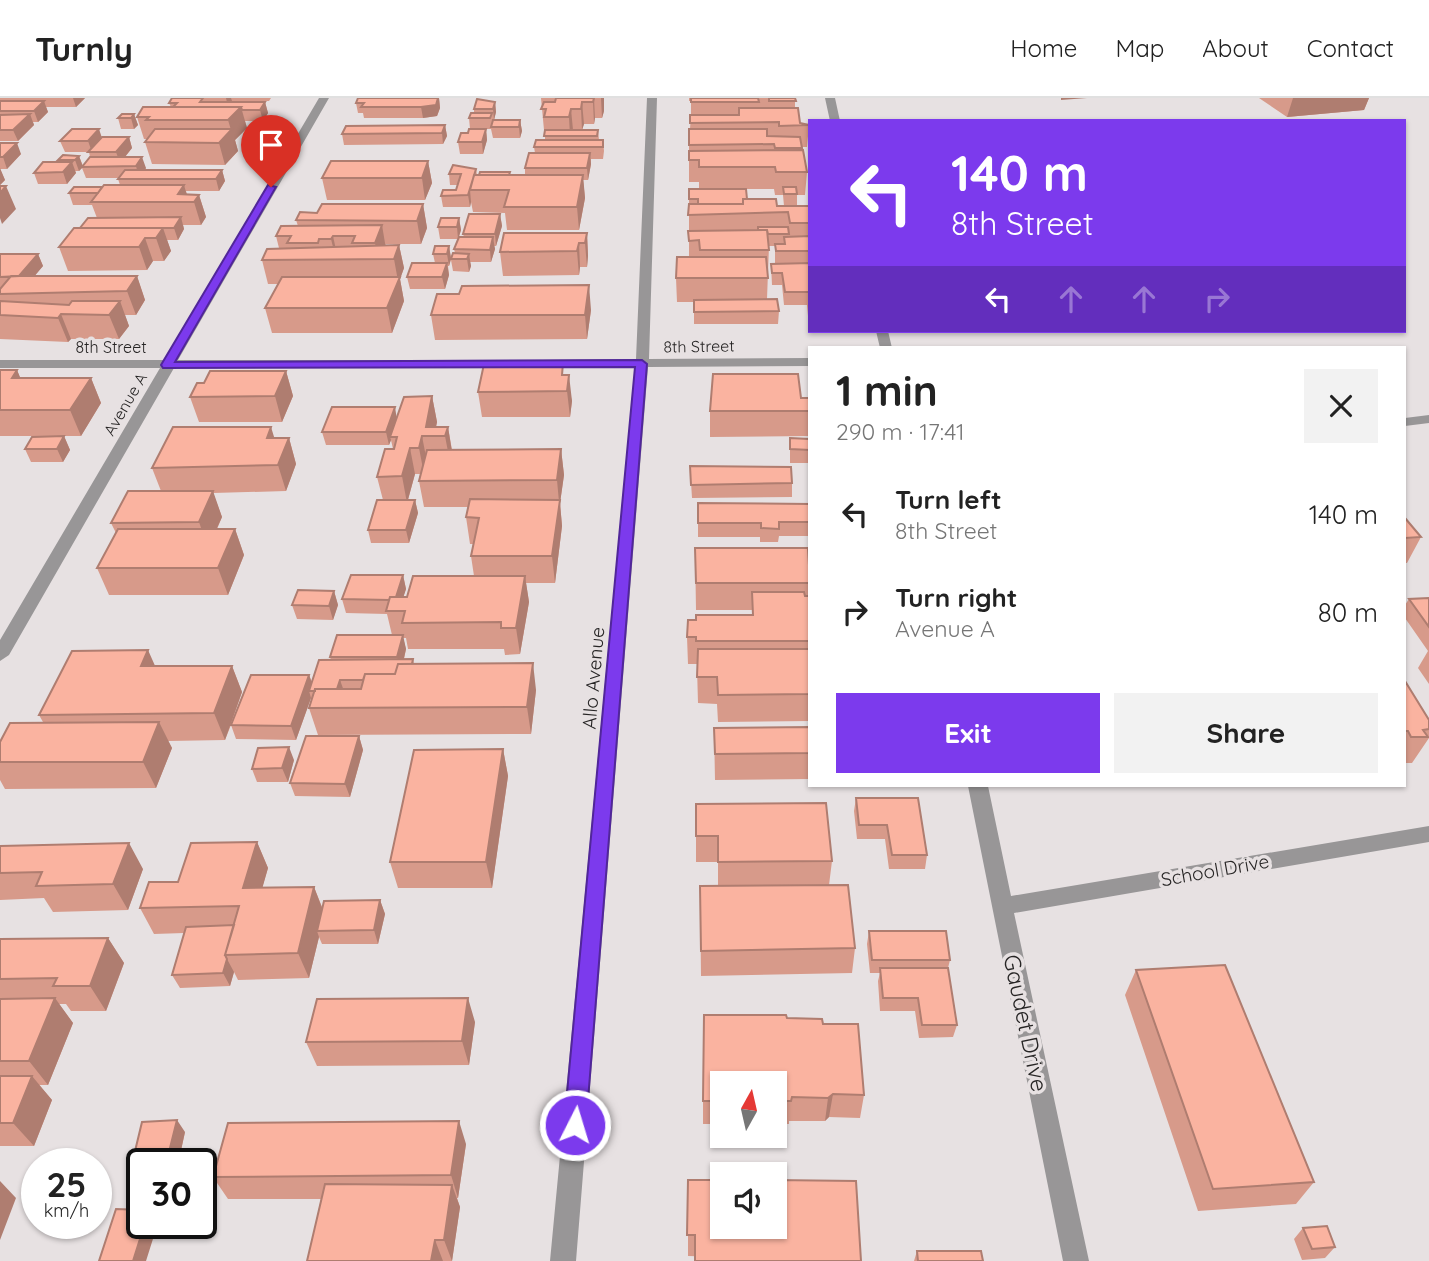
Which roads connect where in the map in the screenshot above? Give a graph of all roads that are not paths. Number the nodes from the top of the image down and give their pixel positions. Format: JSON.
{"nodes":[{"id":1,"x":324,"y":98,"type":"edge"},
{"id":2,"x":652,"y":98,"type":"edge"},
{"id":3,"x":830,"y":98,"type":"edge"},
{"id":4,"x":835,"y":119,"type":"edge"},
{"id":5,"x":808,"y":362,"type":"edge"},
{"id":6,"x":0,"y":364,"type":"edge"},
{"id":7,"x":642,"y":364,"type":"junction"},
{"id":8,"x":167,"y":365,"type":"junction"},
{"id":9,"x":1429,"y":418,"type":"edge"},
{"id":10,"x":1406,"y":422,"type":"edge"},
{"id":11,"x":0,"y":655,"type":"edge"},
{"id":12,"x":978,"y":787,"type":"edge"},
{"id":13,"x":1429,"y":834,"type":"edge"},
{"id":14,"x":1002,"y":906,"type":"junction"},
{"id":15,"x":563,"y":1261,"type":"edge"},
{"id":16,"x":1076,"y":1261,"type":"edge"}],
"edges":[{"from":1,"to":8,"type":"street","name":"Avenue A"},
{"from":2,"to":7,"type":"street","name":"Allo Avenue"},
{"from":3,"to":4,"type":"street"},
{"from":5,"to":7,"type":"street","name":"8th Street"},
{"from":6,"to":8,"type":"street","name":"8th Street"},
{"from":7,"to":8,"type":"street","name":"8th Street"},
{"from":7,"to":15,"type":"street","name":"Allo Avenue"},
{"from":8,"to":11,"type":"street","name":"Avenue A"},
{"from":9,"to":10,"type":"street"},
{"from":12,"to":14,"type":"street","name":"Gaudet Drive"},
{"from":13,"to":14,"type":"street","name":"School Drive"},
{"from":14,"to":16,"type":"street","name":"Gaudet Drive"}]}
